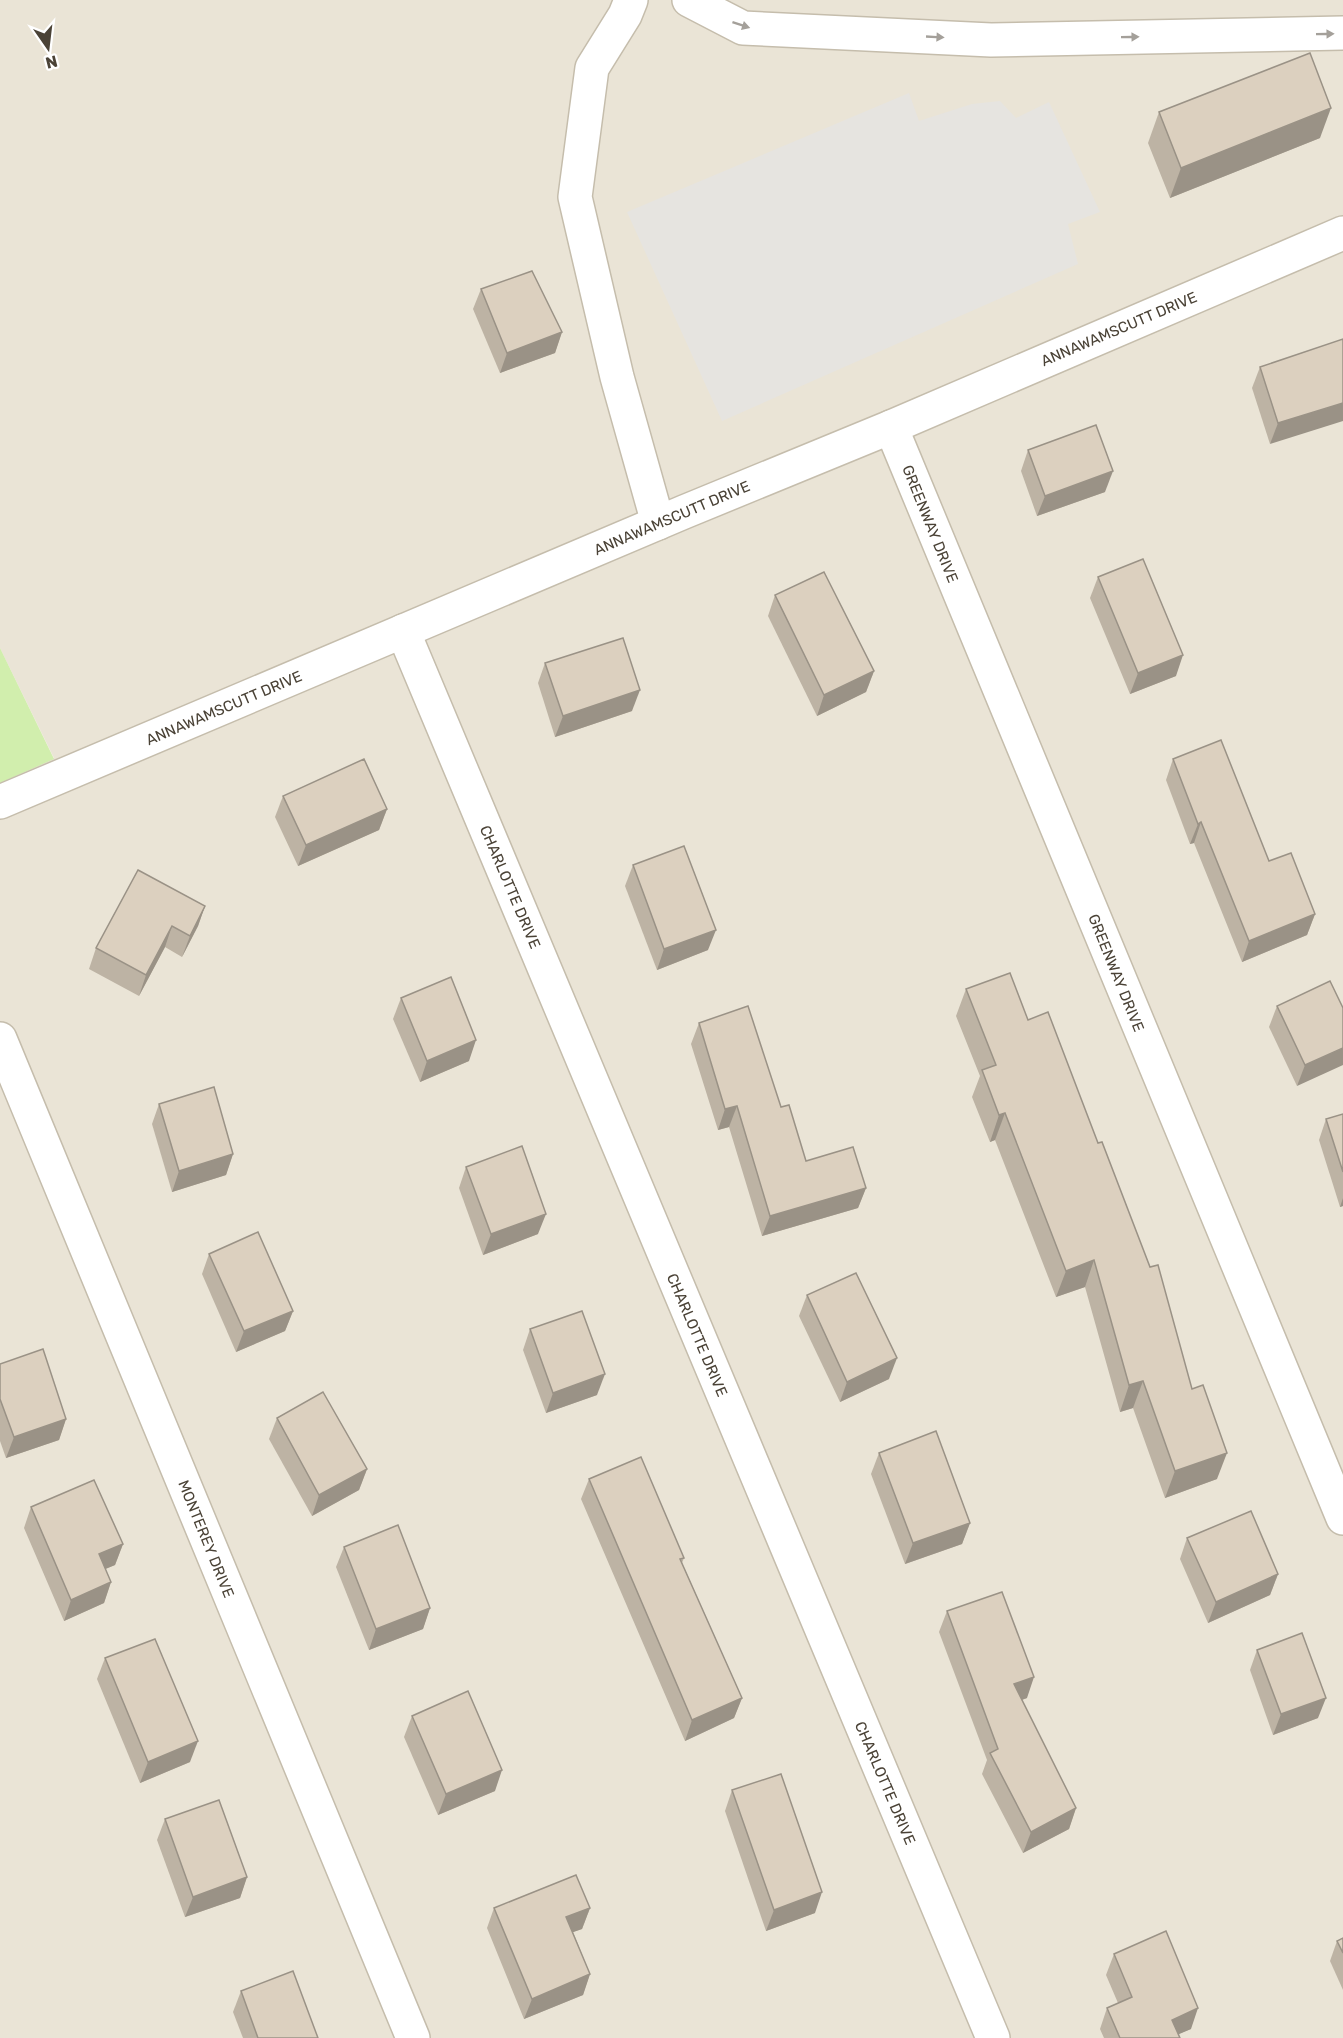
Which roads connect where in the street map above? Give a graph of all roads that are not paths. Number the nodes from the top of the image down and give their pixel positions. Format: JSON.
{"nodes":[{"id":1,"x":631,"y":0,"type":"edge"},
{"id":2,"x":688,"y":0,"type":"edge"},
{"id":3,"x":1343,"y":33,"type":"edge"},
{"id":4,"x":1343,"y":233,"type":"edge"},
{"id":5,"x":891,"y":427,"type":"junction"},
{"id":6,"x":658,"y":523,"type":"junction"},
{"id":7,"x":403,"y":632,"type":"junction"},
{"id":8,"x":0,"y":802,"type":"edge"},
{"id":9,"x":0,"y":1039,"type":"edge"},
{"id":10,"x":1343,"y":1518,"type":"edge"},
{"id":11,"x":413,"y":2038,"type":"edge"},
{"id":12,"x":993,"y":2038,"type":"edge"}],
"edges":[{"from":1,"to":6,"type":"street"},
{"from":2,"to":3,"type":"street","one_way":true},
{"from":4,"to":5,"type":"street","name":"ANNAWAMSCUTT DRIVE"},
{"from":5,"to":6,"type":"street","name":"ANNAWAMSCUTT DRIVE"},
{"from":5,"to":10,"type":"street","name":"GREENWAY DRIVE"},
{"from":6,"to":7,"type":"street","name":"ANNAWAMSCUTT DRIVE"},
{"from":7,"to":8,"type":"street","name":"ANNAWAMSCUTT DRIVE"},
{"from":7,"to":12,"type":"street","name":"CHARLOTTE DRIVE"},
{"from":9,"to":11,"type":"street","name":"MONTEREY DRIVE"}]}
